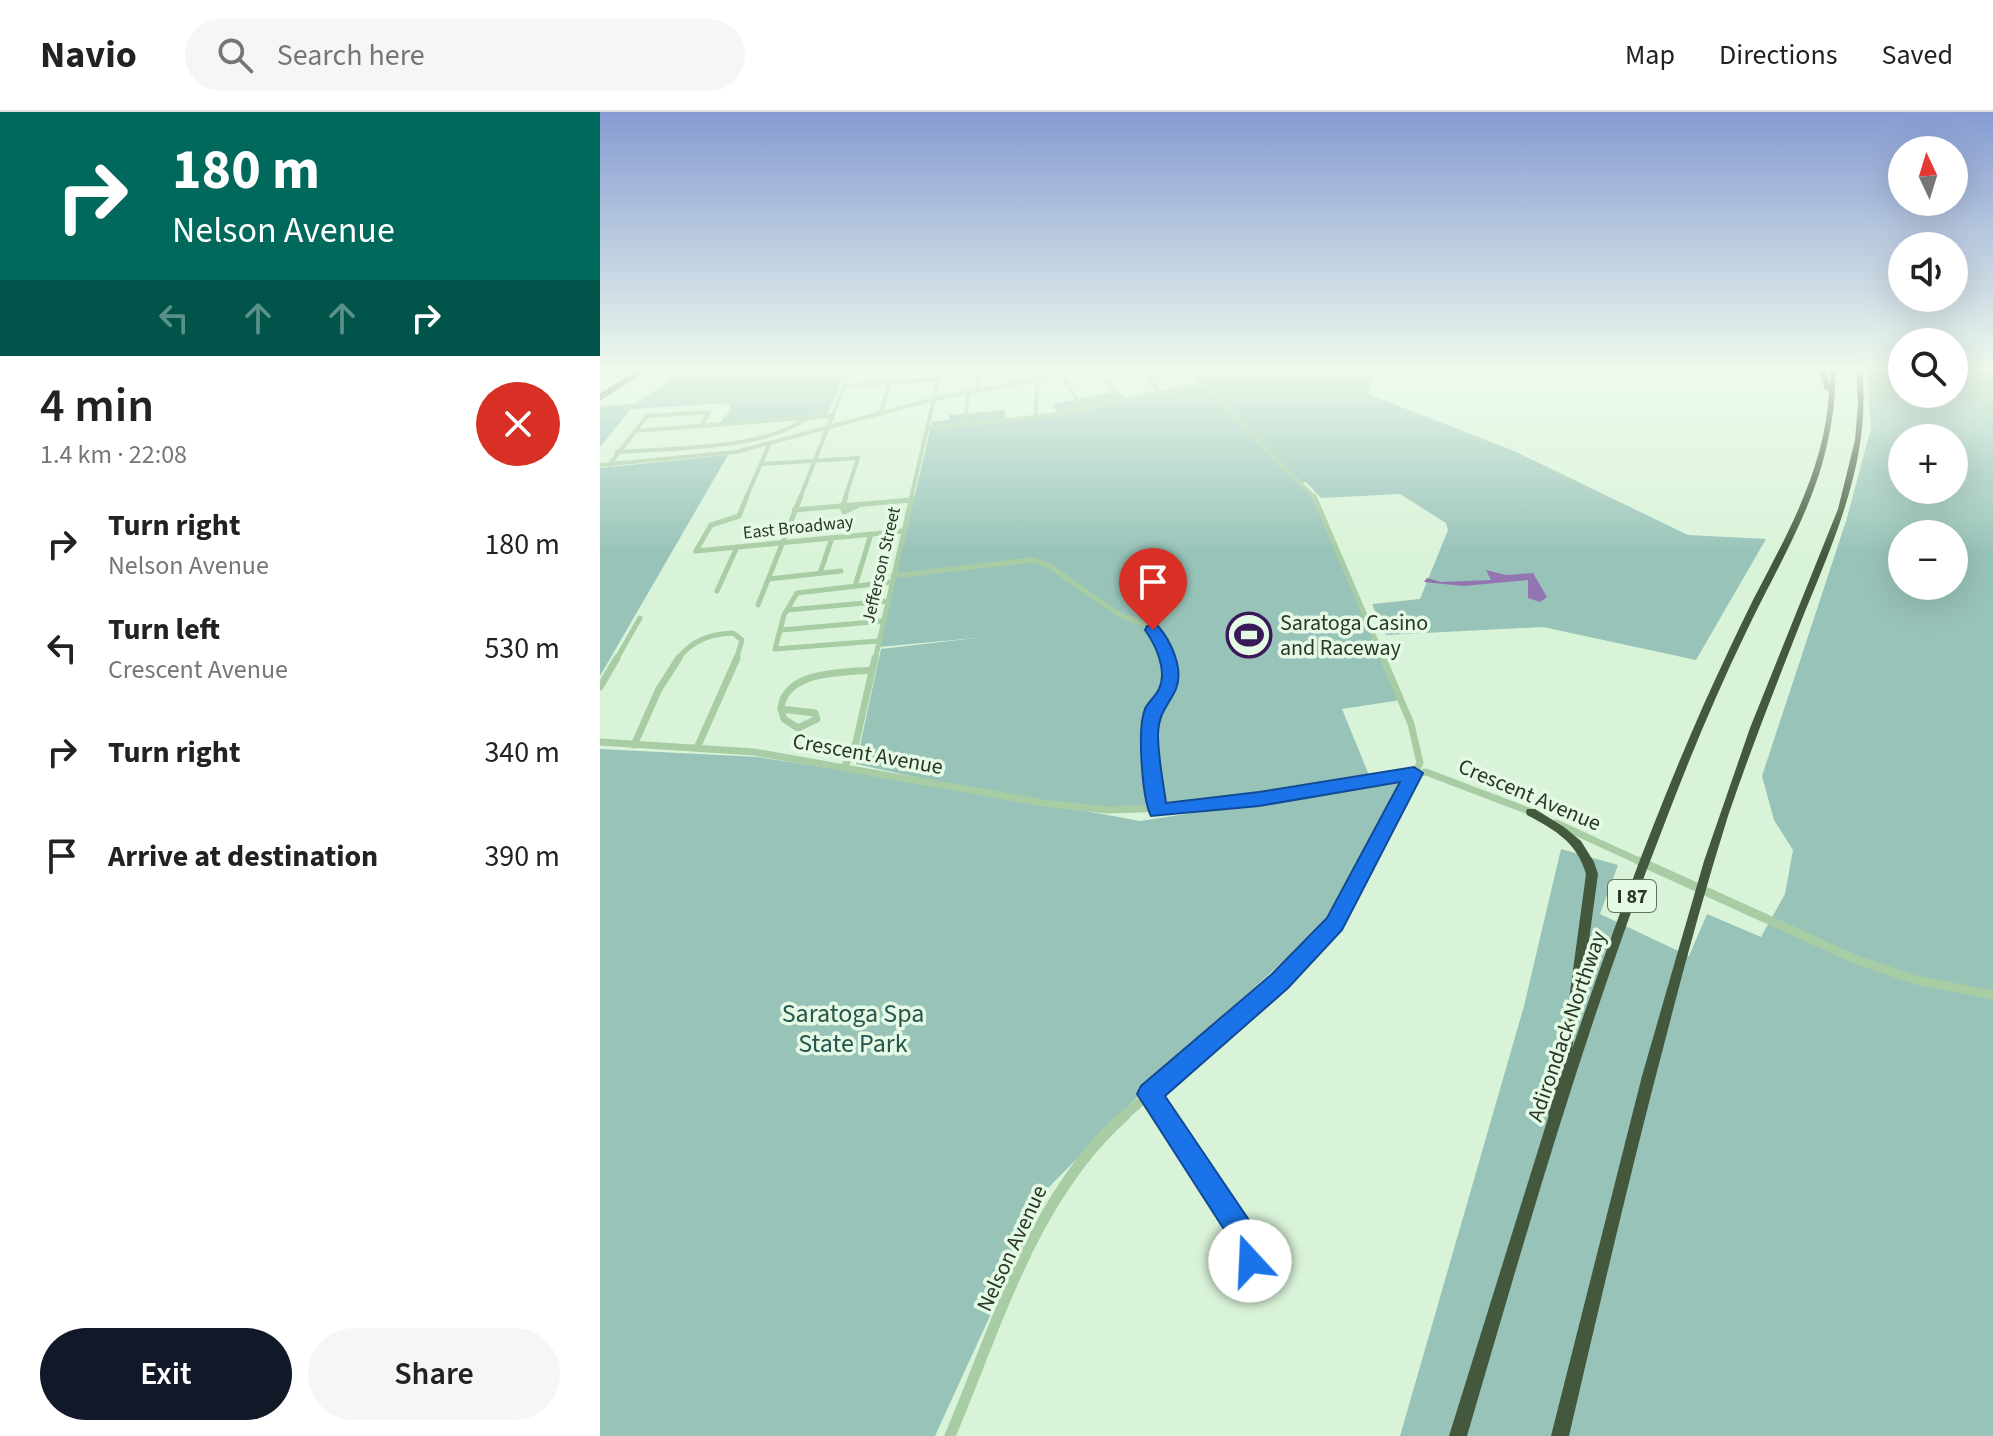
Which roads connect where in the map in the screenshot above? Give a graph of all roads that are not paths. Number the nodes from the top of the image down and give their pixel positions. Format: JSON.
{"nodes":[{"id":1,"x":825,"y":430,"type":"edge"},
{"id":2,"x":635,"y":431,"type":"edge"},
{"id":3,"x":782,"y":431,"type":"edge"},
{"id":4,"x":822,"y":431,"type":"edge"},
{"id":5,"x":927,"y":431,"type":"edge"},
{"id":6,"x":1248,"y":431,"type":"edge"},
{"id":7,"x":1825,"y":431,"type":"edge"},
{"id":8,"x":1858,"y":431,"type":"edge"},
{"id":9,"x":769,"y":445,"type":"junction"},
{"id":10,"x":617,"y":452,"type":"junction"},
{"id":11,"x":814,"y":459,"type":"junction"},
{"id":12,"x":762,"y":464,"type":"junction"},
{"id":13,"x":600,"y":465,"type":"edge"},
{"id":14,"x":609,"y":465,"type":"junction"},
{"id":15,"x":911,"y":500,"type":"junction"},
{"id":16,"x":842,"y":506,"type":"junction"},
{"id":17,"x":794,"y":510,"type":"junction"},
{"id":18,"x":903,"y":531,"type":"junction"},
{"id":19,"x":871,"y":534,"type":"junction"},
{"id":20,"x":832,"y":538,"type":"junction"},
{"id":21,"x":783,"y":543,"type":"junction"},
{"id":22,"x":737,"y":547,"type":"junction"},
{"id":23,"x":841,"y":571,"type":"dead end"},
{"id":24,"x":820,"y":573,"type":"junction"},
{"id":25,"x":769,"y":579,"type":"junction"},
{"id":26,"x":892,"y":579,"type":"junction"},
{"id":27,"x":855,"y":586,"type":"junction"},
{"id":28,"x":717,"y":591,"type":"dead end"},
{"id":29,"x":887,"y":601,"type":"junction"},
{"id":30,"x":758,"y":605,"type":"dead end"},
{"id":31,"x":787,"y":610,"type":"junction"},
{"id":32,"x":640,"y":618,"type":"dead end"},
{"id":33,"x":883,"y":621,"type":"junction"},
{"id":34,"x":782,"y":630,"type":"junction"},
{"id":35,"x":878,"y":641,"type":"junction"},
{"id":36,"x":872,"y":670,"type":"junction"},
{"id":37,"x":600,"y":687,"type":"edge"},
{"id":38,"x":781,"y":709,"type":"junction"},
{"id":39,"x":600,"y":742,"type":"edge"},
{"id":40,"x":634,"y":745,"type":"junction"},
{"id":41,"x":697,"y":748,"type":"junction"},
{"id":42,"x":845,"y":766,"type":"junction"},
{"id":43,"x":1414,"y":773,"type":"junction"},
{"id":44,"x":1157,"y":811,"type":"junction"},
{"id":45,"x":1531,"y":812,"type":"junction"},
{"id":46,"x":1993,"y":995,"type":"edge"},
{"id":47,"x":1149,"y":1094,"type":"junction"},
{"id":48,"x":1542,"y":1157,"type":"junction"},
{"id":49,"x":1249,"y":1245,"type":"dead end"},
{"id":50,"x":950,"y":1436,"type":"edge"},
{"id":51,"x":1458,"y":1436,"type":"edge"},
{"id":52,"x":1560,"y":1436,"type":"edge"}],
"edges":[{"from":1,"to":11,"type":"street"},
{"from":2,"to":10,"type":"street"},
{"from":3,"to":10,"type":"street"},
{"from":4,"to":9,"type":"street"},
{"from":5,"to":15,"type":"street","name":"Jefferson Street"},
{"from":6,"to":43,"type":"street","name":"Nelson Avenue"},
{"from":7,"to":48,"type":"highway","name":"Adirondack Northway","number":"I 87"},
{"from":8,"to":52,"type":"highway"},
{"from":9,"to":12,"type":"street"},
{"from":9,"to":14,"type":"street"},
{"from":10,"to":14,"type":"street"},
{"from":11,"to":12,"type":"street"},
{"from":11,"to":16,"type":"street"},
{"from":11,"to":17,"type":"street"},
{"from":12,"to":22,"type":"street","name":"East Broadway"},
{"from":13,"to":14,"type":"street"},
{"from":15,"to":16,"type":"street"},
{"from":15,"to":18,"type":"street","name":"Jefferson Street"},
{"from":16,"to":17,"type":"street"},
{"from":17,"to":21,"type":"street"},
{"from":18,"to":19,"type":"street","name":"East Broadway"},
{"from":18,"to":26,"type":"street","name":"Jefferson Street"},
{"from":19,"to":20,"type":"street","name":"East Broadway"},
{"from":19,"to":27,"type":"street"},
{"from":20,"to":21,"type":"street","name":"East Broadway"},
{"from":20,"to":24,"type":"street"},
{"from":21,"to":22,"type":"street","name":"East Broadway"},
{"from":21,"to":25,"type":"street"},
{"from":22,"to":28,"type":"street"},
{"from":23,"to":24,"type":"street"},
{"from":24,"to":25,"type":"street"},
{"from":25,"to":30,"type":"street"},
{"from":26,"to":27,"type":"street"},
{"from":26,"to":29,"type":"street","name":"Jefferson Street"},
{"from":26,"to":44,"type":"street"},
{"from":27,"to":31,"type":"street"},
{"from":29,"to":31,"type":"street"},
{"from":29,"to":33,"type":"street","name":"Jefferson Street"},
{"from":31,"to":34,"type":"street"},
{"from":32,"to":37,"type":"street"},
{"from":33,"to":34,"type":"street"},
{"from":33,"to":35,"type":"street","name":"Jefferson Street"},
{"from":34,"to":35,"type":"street"},
{"from":35,"to":36,"type":"street","name":"Jefferson Street"},
{"from":36,"to":38,"type":"street"},
{"from":36,"to":42,"type":"street","name":"Jefferson Street"},
{"from":38,"to":38,"type":"street"},
{"from":39,"to":40,"type":"street","name":"Crescent Avenue"},
{"from":40,"to":41,"type":"street","name":"Crescent Avenue"},
{"from":40,"to":41,"type":"street"},
{"from":41,"to":42,"type":"street","name":"Crescent Avenue"},
{"from":42,"to":44,"type":"street","name":"Crescent Avenue"},
{"from":43,"to":44,"type":"street","name":"Crescent Avenue"},
{"from":43,"to":45,"type":"street","name":"Crescent Avenue"},
{"from":43,"to":47,"type":"street","name":"Nelson Avenue"},
{"from":45,"to":46,"type":"street","name":"Crescent Avenue"},
{"from":45,"to":48,"type":"highway"},
{"from":47,"to":49,"type":"street"},
{"from":47,"to":50,"type":"street","name":"Nelson Avenue"},
{"from":48,"to":51,"type":"highway","name":"Adirondack Northway","number":"I 87"}]}
